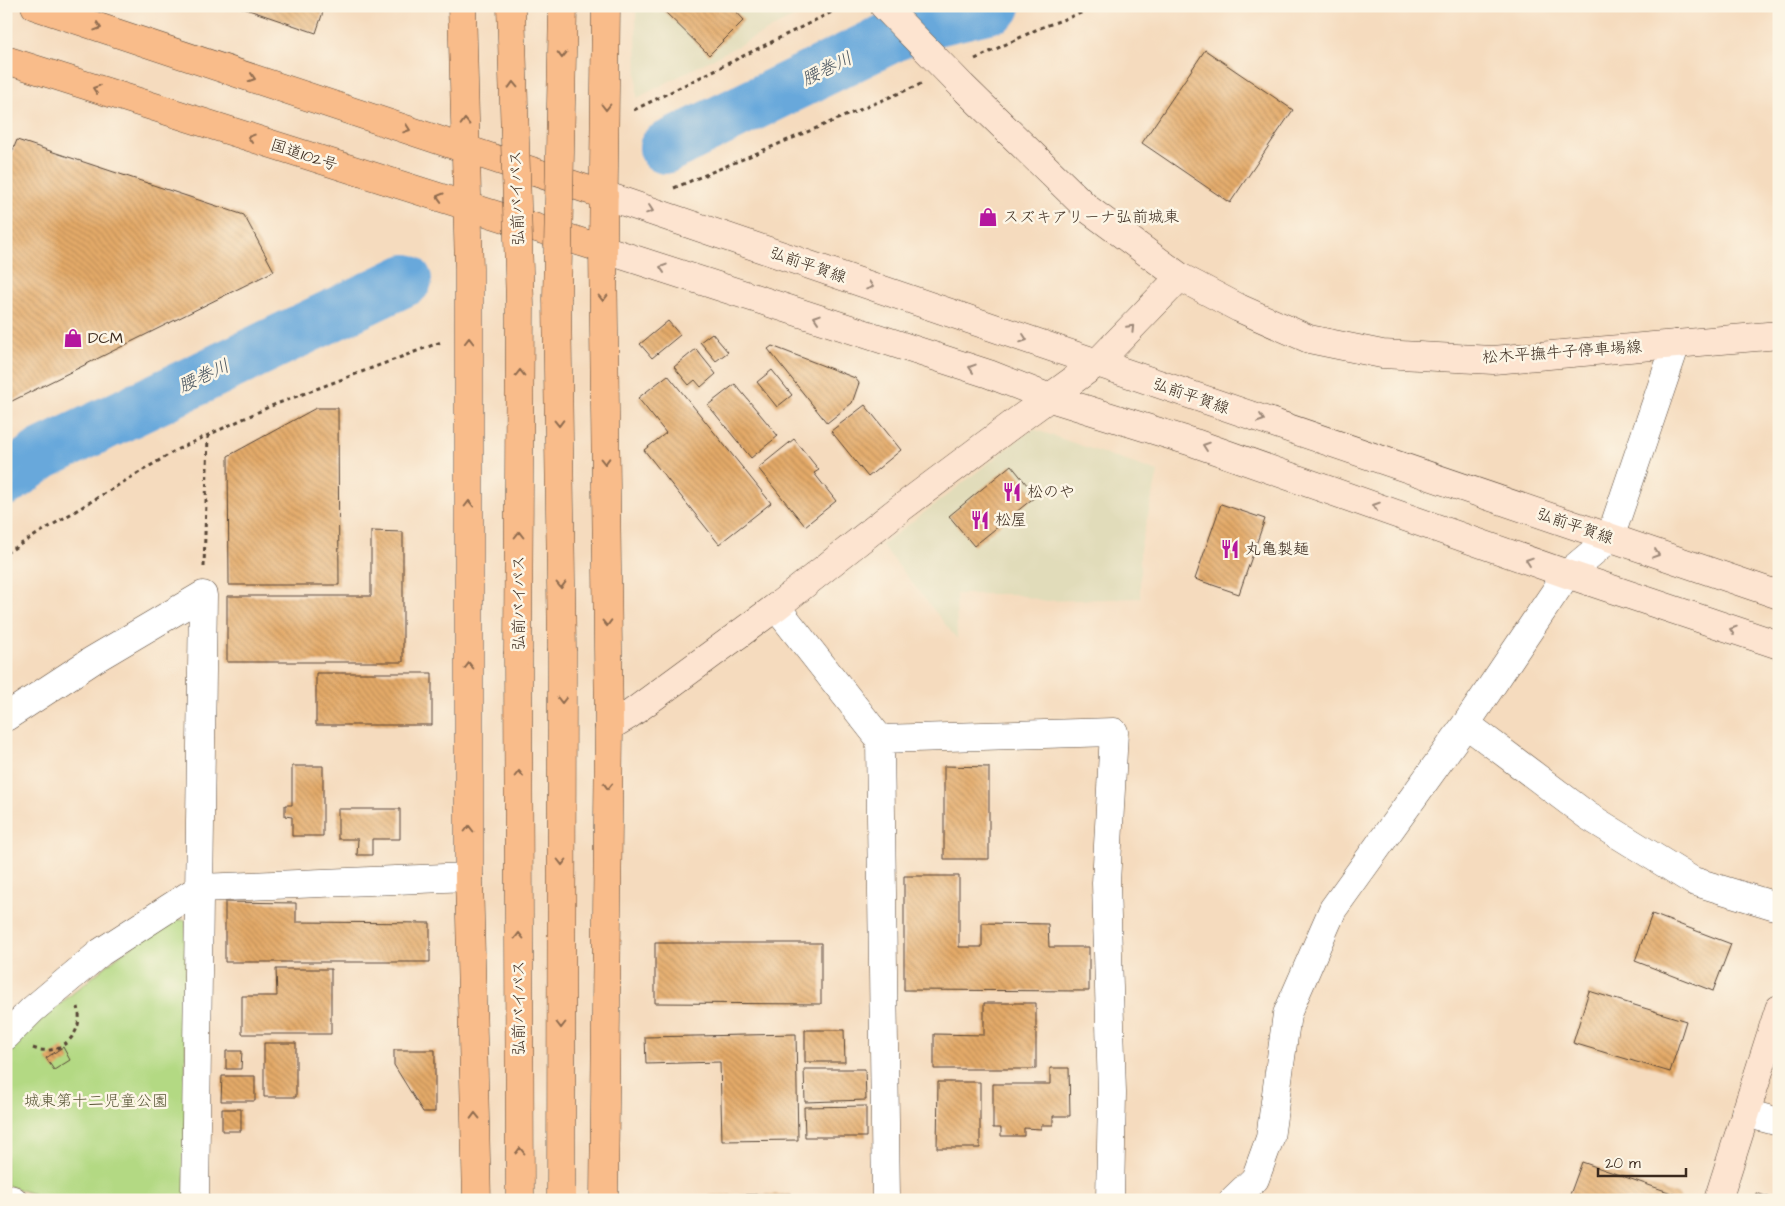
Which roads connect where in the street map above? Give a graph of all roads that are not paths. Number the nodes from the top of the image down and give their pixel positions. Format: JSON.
{"nodes":[{"id":1,"x":35,"y":6,"type":"edge"},
{"id":2,"x":462,"y":6,"type":"edge"},
{"id":3,"x":511,"y":6,"type":"edge"},
{"id":4,"x":564,"y":6,"type":"edge"},
{"id":5,"x":606,"y":6,"type":"edge"},
{"id":6,"x":884,"y":6,"type":"edge"},
{"id":7,"x":6,"y":60,"type":"edge"},
{"id":8,"x":465,"y":149,"type":"junction"},
{"id":9,"x":604,"y":194,"type":"junction"},
{"id":10,"x":467,"y":205,"type":"junction"},
{"id":11,"x":603,"y":249,"type":"junction"},
{"id":12,"x":1180,"y":277,"type":"junction"},
{"id":13,"x":1779,"y":335,"type":"edge"},
{"id":14,"x":1676,"y":344,"type":"junction"},
{"id":15,"x":1097,"y":364,"type":"junction"},
{"id":16,"x":1050,"y":398,"type":"junction"},
{"id":17,"x":1610,"y":538,"type":"junction"},
{"id":18,"x":1568,"y":574,"type":"junction"},
{"id":19,"x":1779,"y":596,"type":"edge"},
{"id":20,"x":776,"y":607,"type":"junction"},
{"id":21,"x":1779,"y":645,"type":"edge"},
{"id":22,"x":6,"y":717,"type":"edge"},
{"id":23,"x":1466,"y":724,"type":"junction"},
{"id":24,"x":609,"y":727,"type":"junction"},
{"id":25,"x":880,"y":738,"type":"junction"},
{"id":26,"x":469,"y":878,"type":"junction"},
{"id":27,"x":200,"y":888,"type":"junction"},
{"id":28,"x":1779,"y":907,"type":"edge"},
{"id":29,"x":1779,"y":1009,"type":"edge"},
{"id":30,"x":6,"y":1036,"type":"edge"},
{"id":31,"x":1745,"y":1113,"type":"junction"},
{"id":32,"x":1779,"y":1122,"type":"edge"},
{"id":33,"x":6,"y":1198,"type":"edge"},
{"id":34,"x":13,"y":1200,"type":"edge"},
{"id":35,"x":195,"y":1200,"type":"edge"},
{"id":36,"x":477,"y":1200,"type":"edge"},
{"id":37,"x":520,"y":1200,"type":"edge"},
{"id":38,"x":561,"y":1200,"type":"edge"},
{"id":39,"x":604,"y":1200,"type":"edge"},
{"id":40,"x":886,"y":1200,"type":"edge"},
{"id":41,"x":1110,"y":1200,"type":"edge"},
{"id":42,"x":1233,"y":1200,"type":"edge"},
{"id":43,"x":1718,"y":1200,"type":"edge"}],
"edges":[{"from":1,"to":8,"type":"highway","one_way":true},
{"from":8,"to":2,"type":"highway","one_way":true},
{"from":37,"to":3,"type":"highway","name":"弘前バイパス","one_way":true,"bridge":true},
{"from":4,"to":38,"type":"highway","one_way":true,"bridge":true},
{"from":5,"to":9,"type":"highway","one_way":true},
{"from":6,"to":12,"type":"main road","name":"松木平撫牛子停車場線"},
{"from":10,"to":7,"type":"highway","name":"国道102号","one_way":true},
{"from":8,"to":9,"type":"highway"},
{"from":8,"to":10,"type":"highway"},
{"from":9,"to":11,"type":"highway"},
{"from":9,"to":15,"type":"main road","name":"弘前平賀線","one_way":true},
{"from":10,"to":11,"type":"highway","name":"国道102号"},
{"from":26,"to":10,"type":"highway","one_way":true},
{"from":16,"to":11,"type":"main road","one_way":true},
{"from":11,"to":24,"type":"highway","one_way":true},
{"from":12,"to":14,"type":"main road","name":"松木平撫牛子停車場線"},
{"from":15,"to":12,"type":"main road","one_way":true},
{"from":13,"to":14,"type":"main road","name":"松木平撫牛子停車場線"},
{"from":14,"to":17,"type":"street"},
{"from":15,"to":16,"type":"main road"},
{"from":15,"to":17,"type":"main road","name":"弘前平賀線","one_way":true},
{"from":18,"to":16,"type":"main road","one_way":true},
{"from":16,"to":20,"type":"main road"},
{"from":17,"to":18,"type":"street"},
{"from":17,"to":19,"type":"main road","name":"弘前平賀線","one_way":true},
{"from":21,"to":18,"type":"main road","one_way":true},
{"from":18,"to":23,"type":"street"},
{"from":20,"to":24,"type":"main road"},
{"from":20,"to":25,"type":"street"},
{"from":22,"to":27,"type":"street"},
{"from":23,"to":28,"type":"street"},
{"from":23,"to":42,"type":"street"},
{"from":24,"to":39,"type":"highway","one_way":true},
{"from":25,"to":40,"type":"street"},
{"from":25,"to":41,"type":"street"},
{"from":26,"to":27,"type":"street"},
{"from":36,"to":26,"type":"highway","one_way":true},
{"from":27,"to":30,"type":"street"},
{"from":27,"to":35,"type":"street"},
{"from":29,"to":31,"type":"main road"},
{"from":31,"to":32,"type":"street"},
{"from":31,"to":43,"type":"main road"},
{"from":33,"to":34,"type":"street"}]}
